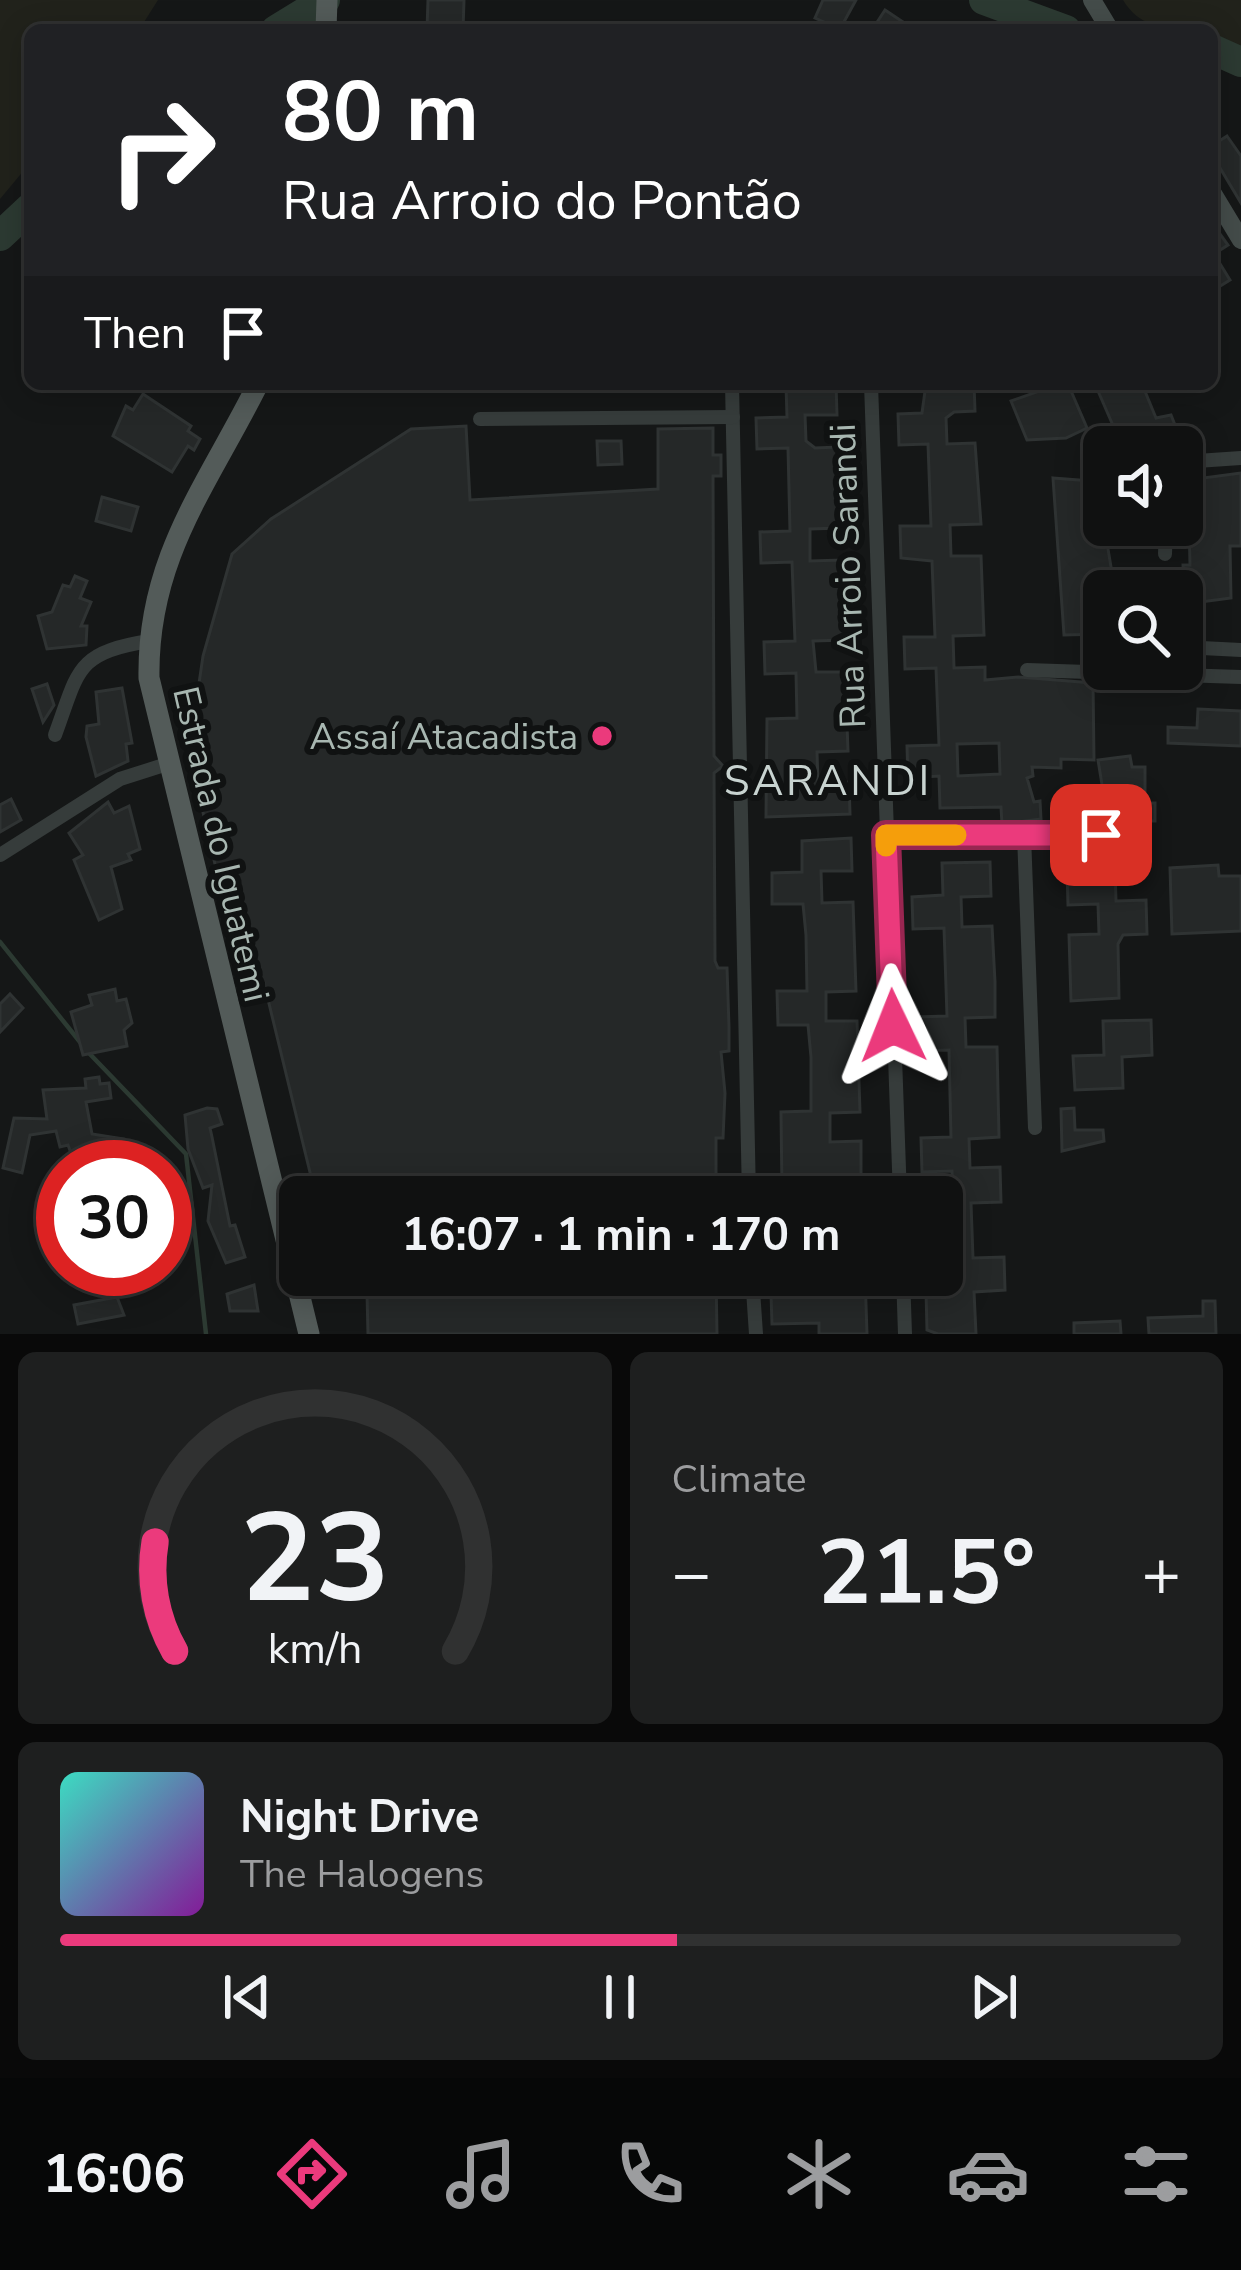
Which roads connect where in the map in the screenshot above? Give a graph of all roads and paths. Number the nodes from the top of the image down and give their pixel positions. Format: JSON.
{"nodes":[{"id":1,"x":1218,"y":204,"type":"edge"},
{"id":2,"x":1241,"y":240,"type":"edge"},
{"id":3,"x":255,"y":390,"type":"edge"},
{"id":4,"x":732,"y":390,"type":"edge"},
{"id":5,"x":871,"y":390,"type":"edge"},
{"id":6,"x":733,"y":417,"type":"junction"},
{"id":7,"x":480,"y":419,"type":"dead end"},
{"id":8,"x":1241,"y":458,"type":"edge"},
{"id":9,"x":1203,"y":461,"type":"edge"},
{"id":10,"x":1165,"y":546,"type":"edge"},
{"id":11,"x":1165,"y":554,"type":"dead end"},
{"id":12,"x":148,"y":641,"type":"junction"},
{"id":13,"x":1203,"y":648,"type":"edge"},
{"id":14,"x":1241,"y":650,"type":"edge"},
{"id":15,"x":1027,"y":670,"type":"dead end"},
{"id":16,"x":1241,"y":677,"type":"edge"},
{"id":17,"x":55,"y":735,"type":"dead end"},
{"id":18,"x":167,"y":764,"type":"junction"},
{"id":19,"x":886,"y":835,"type":"junction"},
{"id":20,"x":1024,"y":835,"type":"junction"},
{"id":21,"x":1140,"y":836,"type":"dead end"},
{"id":22,"x":0,"y":855,"type":"edge"},
{"id":23,"x":1035,"y":1128,"type":"dead end"},
{"id":24,"x":749,"y":1176,"type":"edge"},
{"id":25,"x":899,"y":1176,"type":"edge"},
{"id":26,"x":753,"y":1296,"type":"edge"},
{"id":27,"x":904,"y":1296,"type":"edge"},
{"id":28,"x":309,"y":1334,"type":"edge"},
{"id":29,"x":756,"y":1334,"type":"edge"},
{"id":30,"x":905,"y":1334,"type":"edge"}],
"edges":[{"from":1,"to":2,"type":"street"},
{"from":3,"to":12,"type":"main road","name":"Estrada do Iguatemi"},
{"from":4,"to":6,"type":"street"},
{"from":5,"to":19,"type":"street","name":"Rua Arroio Sarandi"},
{"from":6,"to":7,"type":"street"},
{"from":6,"to":24,"type":"street"},
{"from":8,"to":9,"type":"street"},
{"from":10,"to":11,"type":"street"},
{"from":12,"to":17,"type":"street"},
{"from":12,"to":18,"type":"main road","name":"Estrada do Iguatemi"},
{"from":13,"to":14,"type":"street"},
{"from":15,"to":16,"type":"street"},
{"from":18,"to":22,"type":"street"},
{"from":18,"to":28,"type":"main road","name":"Estrada do Iguatemi"},
{"from":19,"to":20,"type":"street"},
{"from":19,"to":25,"type":"street","name":"Rua Arroio Sarandi"},
{"from":20,"to":21,"type":"street"},
{"from":20,"to":23,"type":"street"},
{"from":26,"to":29,"type":"street"},
{"from":27,"to":30,"type":"street"}]}
